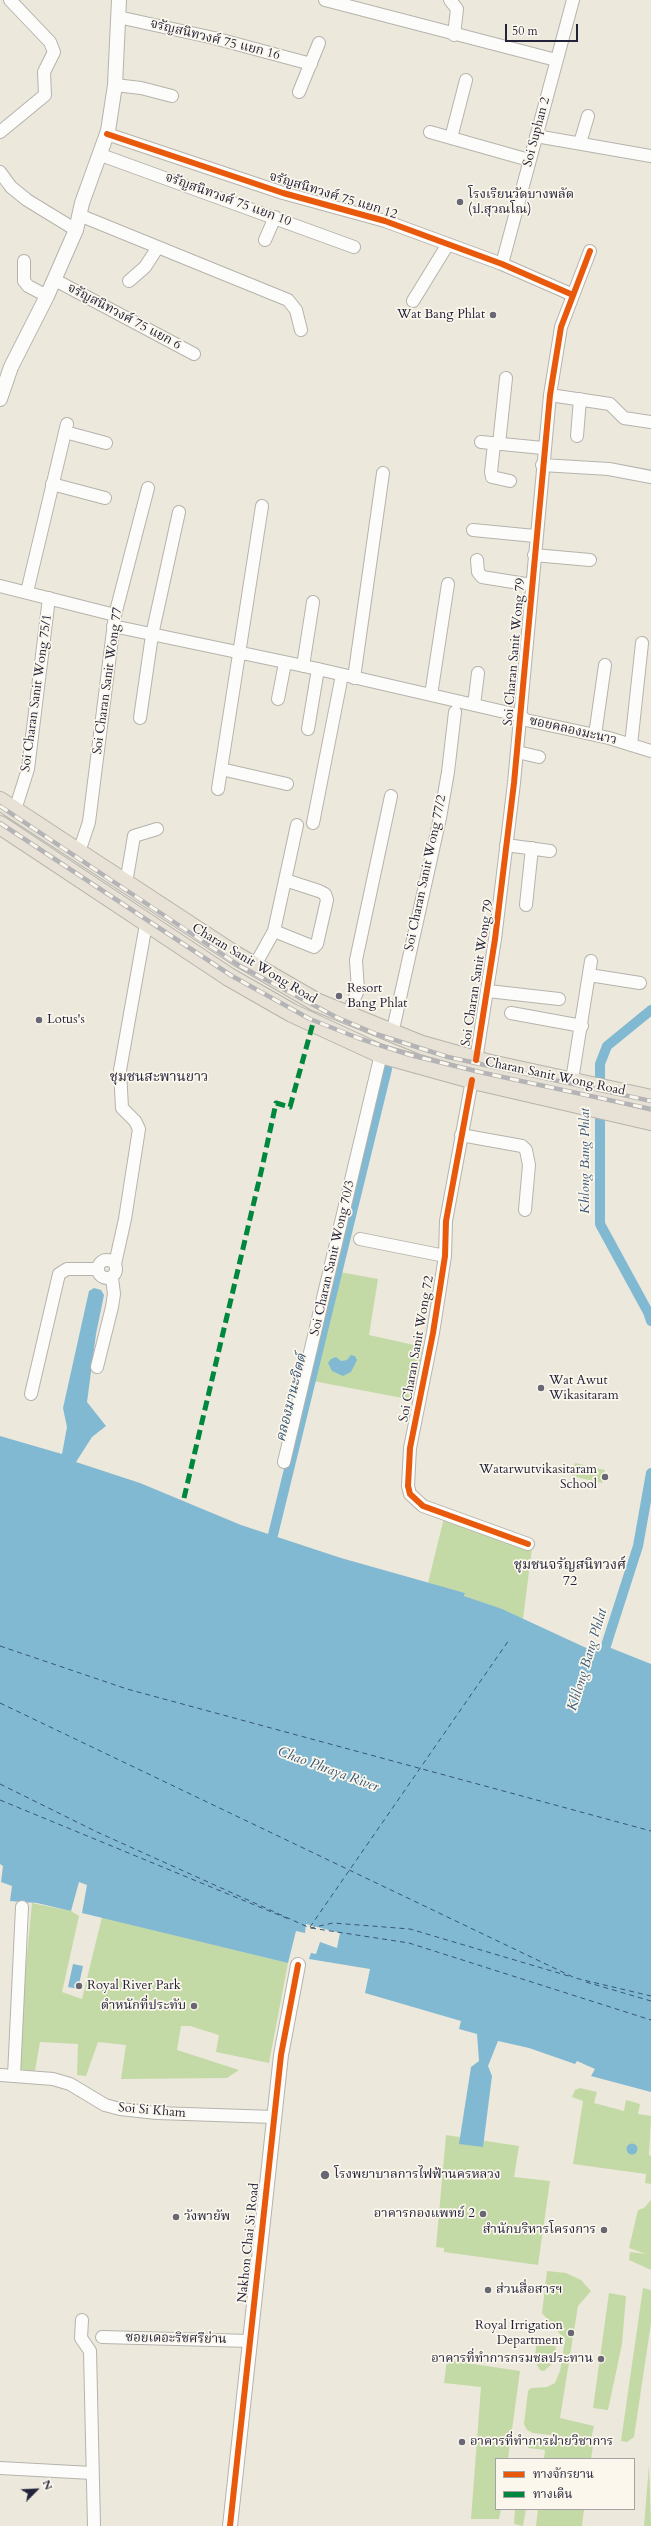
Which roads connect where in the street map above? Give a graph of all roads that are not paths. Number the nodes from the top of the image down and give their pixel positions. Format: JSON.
{"nodes":[{"id":1,"x":10,"y":0,"type":"edge"},
{"id":2,"x":119,"y":0,"type":"edge"},
{"id":3,"x":324,"y":0,"type":"edge"},
{"id":4,"x":450,"y":0,"type":"edge"},
{"id":5,"x":573,"y":0,"type":"edge"},
{"id":6,"x":118,"y":17,"type":"junction"},
{"id":7,"x":454,"y":35,"type":"junction"},
{"id":8,"x":319,"y":43,"type":"dead end"},
{"id":9,"x":556,"y":60,"type":"junction"},
{"id":10,"x":311,"y":64,"type":"junction"},
{"id":11,"x":466,"y":80,"type":"dead end"},
{"id":12,"x":115,"y":86,"type":"junction"},
{"id":13,"x":299,"y":92,"type":"dead end"},
{"id":14,"x":172,"y":96,"type":"dead end"},
{"id":15,"x":588,"y":116,"type":"dead end"},
{"id":16,"x":0,"y":132,"type":"edge"},
{"id":17,"x":430,"y":132,"type":"dead end"},
{"id":18,"x":107,"y":134,"type":"junction"},
{"id":19,"x":536,"y":136,"type":"junction"},
{"id":20,"x":451,"y":138,"type":"junction"},
{"id":21,"x":580,"y":143,"type":"junction"},
{"id":22,"x":101,"y":156,"type":"junction"},
{"id":23,"x":651,"y":156,"type":"edge"},
{"id":24,"x":529,"y":160,"type":"junction"},
{"id":25,"x":1,"y":176,"type":"edge"},
{"id":26,"x":79,"y":215,"type":"junction"},
{"id":27,"x":275,"y":217,"type":"junction"},
{"id":28,"x":76,"y":230,"type":"junction"},
{"id":29,"x":265,"y":240,"type":"dead end"},
{"id":30,"x":448,"y":244,"type":"junction"},
{"id":31,"x":158,"y":247,"type":"junction"},
{"id":32,"x":354,"y":247,"type":"dead end"},
{"id":33,"x":590,"y":251,"type":"dead end"},
{"id":34,"x":24,"y":261,"type":"dead end"},
{"id":35,"x":502,"y":264,"type":"junction"},
{"id":36,"x":54,"y":280,"type":"junction"},
{"id":37,"x":129,"y":281,"type":"dead end"},
{"id":38,"x":573,"y":295,"type":"junction"},
{"id":39,"x":47,"y":296,"type":"junction"},
{"id":40,"x":413,"y":301,"type":"dead end"},
{"id":41,"x":301,"y":330,"type":"dead end"},
{"id":42,"x":194,"y":354,"type":"dead end"},
{"id":43,"x":506,"y":378,"type":"dead end"},
{"id":44,"x":550,"y":396,"type":"junction"},
{"id":45,"x":0,"y":399,"type":"edge"},
{"id":46,"x":580,"y":399,"type":"junction"},
{"id":47,"x":651,"y":422,"type":"edge"},
{"id":48,"x":577,"y":436,"type":"dead end"},
{"id":49,"x":482,"y":442,"type":"dead end"},
{"id":50,"x":106,"y":443,"type":"dead end"},
{"id":51,"x":496,"y":444,"type":"junction"},
{"id":52,"x":543,"y":448,"type":"junction"},
{"id":53,"x":542,"y":465,"type":"junction"},
{"id":54,"x":383,"y":473,"type":"dead end"},
{"id":55,"x":651,"y":477,"type":"edge"},
{"id":56,"x":510,"y":481,"type":"dead end"},
{"id":57,"x":52,"y":484,"type":"junction"},
{"id":58,"x":148,"y":488,"type":"dead end"},
{"id":59,"x":104,"y":498,"type":"dead end"},
{"id":60,"x":262,"y":506,"type":"dead end"},
{"id":61,"x":179,"y":512,"type":"dead end"},
{"id":62,"x":473,"y":530,"type":"dead end"},
{"id":63,"x":535,"y":536,"type":"junction"},
{"id":64,"x":534,"y":555,"type":"junction"},
{"id":65,"x":477,"y":560,"type":"dead end"},
{"id":66,"x":590,"y":560,"type":"dead end"},
{"id":67,"x":448,"y":584,"type":"dead end"},
{"id":68,"x":532,"y":585,"type":"junction"},
{"id":69,"x":0,"y":586,"type":"edge"},
{"id":70,"x":27,"y":592,"type":"junction"},
{"id":71,"x":49,"y":598,"type":"junction"},
{"id":72,"x":313,"y":602,"type":"dead end"},
{"id":73,"x":114,"y":621,"type":"junction"},
{"id":74,"x":152,"y":635,"type":"junction"},
{"id":75,"x":642,"y":643,"type":"dead end"},
{"id":76,"x":238,"y":654,"type":"junction"},
{"id":77,"x":285,"y":663,"type":"junction"},
{"id":78,"x":605,"y":665,"type":"dead end"},
{"id":79,"x":303,"y":666,"type":"junction"},
{"id":80,"x":318,"y":669,"type":"junction"},
{"id":81,"x":478,"y":673,"type":"dead end"},
{"id":82,"x":342,"y":675,"type":"junction"},
{"id":83,"x":354,"y":678,"type":"junction"},
{"id":84,"x":431,"y":695,"type":"junction"},
{"id":85,"x":278,"y":698,"type":"dead end"},
{"id":86,"x":474,"y":705,"type":"junction"},
{"id":87,"x":455,"y":712,"type":"dead end"},
{"id":88,"x":140,"y":718,"type":"dead end"},
{"id":89,"x":521,"y":718,"type":"junction"},
{"id":90,"x":308,"y":729,"type":"dead end"},
{"id":91,"x":595,"y":735,"type":"junction"},
{"id":92,"x":628,"y":744,"type":"junction"},
{"id":93,"x":651,"y":751,"type":"edge"},
{"id":94,"x":517,"y":752,"type":"junction"},
{"id":95,"x":540,"y":757,"type":"dead end"},
{"id":96,"x":221,"y":769,"type":"junction"},
{"id":97,"x":287,"y":784,"type":"dead end"},
{"id":98,"x":218,"y":789,"type":"dead end"},
{"id":99,"x":391,"y":796,"type":"dead end"},
{"id":100,"x":7,"y":805,"type":"edge"},
{"id":101,"x":312,"y":823,"type":"dead end"},
{"id":102,"x":0,"y":825,"type":"edge"},
{"id":103,"x":297,"y":825,"type":"dead end"},
{"id":104,"x":157,"y":829,"type":"dead end"},
{"id":105,"x":506,"y":845,"type":"junction"},
{"id":106,"x":532,"y":848,"type":"junction"},
{"id":107,"x":550,"y":851,"type":"dead end"},
{"id":108,"x":77,"y":852,"type":"junction"},
{"id":109,"x":285,"y":880,"type":"junction"},
{"id":110,"x":126,"y":883,"type":"junction"},
{"id":111,"x":526,"y":905,"type":"dead end"},
{"id":112,"x":146,"y":924,"type":"junction"},
{"id":113,"x":274,"y":931,"type":"junction"},
{"id":114,"x":591,"y":961,"type":"dead end"},
{"id":115,"x":254,"y":967,"type":"junction"},
{"id":116,"x":589,"y":975,"type":"junction"},
{"id":117,"x":640,"y":983,"type":"dead end"},
{"id":118,"x":488,"y":991,"type":"junction"},
{"id":119,"x":558,"y":999,"type":"dead end"},
{"id":120,"x":511,"y":1014,"type":"dead end"},
{"id":121,"x":347,"y":1016,"type":"junction"},
{"id":122,"x":582,"y":1026,"type":"junction"},
{"id":123,"x":392,"y":1034,"type":"junction"},
{"id":124,"x":382,"y":1054,"type":"junction"},
{"id":125,"x":476,"y":1060,"type":"junction"},
{"id":126,"x":475,"y":1080,"type":"junction"},
{"id":127,"x":581,"y":1082,"type":"junction"},
{"id":128,"x":651,"y":1098,"type":"edge"},
{"id":129,"x":651,"y":1121,"type":"edge"},
{"id":130,"x":464,"y":1135,"type":"junction"},
{"id":131,"x":525,"y":1210,"type":"dead end"},
{"id":132,"x":360,"y":1239,"type":"dead end"},
{"id":133,"x":445,"y":1256,"type":"junction"},
{"id":134,"x":115,"y":1264,"type":"junction"},
{"id":135,"x":98,"y":1268,"type":"junction"},
{"id":136,"x":112,"y":1278,"type":"junction"},
{"id":137,"x":97,"y":1367,"type":"dead end"},
{"id":138,"x":31,"y":1394,"type":"dead end"},
{"id":139,"x":284,"y":1462,"type":"dead end"},
{"id":140,"x":528,"y":1544,"type":"dead end"},
{"id":141,"x":22,"y":1907,"type":"dead end"},
{"id":142,"x":298,"y":1965,"type":"dead end"},
{"id":143,"x":0,"y":2075,"type":"edge"},
{"id":144,"x":14,"y":2076,"type":"junction"},
{"id":145,"x":274,"y":2117,"type":"junction"},
{"id":146,"x":82,"y":2320,"type":"dead end"},
{"id":147,"x":102,"y":2337,"type":"dead end"},
{"id":148,"x":250,"y":2341,"type":"junction"},
{"id":149,"x":0,"y":2468,"type":"edge"},
{"id":150,"x":92,"y":2473,"type":"junction"},
{"id":151,"x":94,"y":2526,"type":"edge"},
{"id":152,"x":230,"y":2526,"type":"edge"}],
"edges":[{"from":1,"to":16,"type":"street"},
{"from":2,"to":6,"type":"street"},
{"from":3,"to":7,"type":"street"},
{"from":4,"to":7,"type":"street"},
{"from":5,"to":9,"type":"street","name":"Soi Suphan 2"},
{"from":6,"to":10,"type":"street","name":"จรัญสนิทวงศ์ 75 แยก 16"},
{"from":6,"to":12,"type":"street"},
{"from":7,"to":9,"type":"street"},
{"from":8,"to":10,"type":"street"},
{"from":9,"to":19,"type":"street","name":"Soi Suphan 2"},
{"from":10,"to":13,"type":"street"},
{"from":11,"to":20,"type":"street"},
{"from":12,"to":14,"type":"street"},
{"from":12,"to":18,"type":"street"},
{"from":15,"to":21,"type":"street"},
{"from":17,"to":20,"type":"street"},
{"from":18,"to":22,"type":"street"},
{"from":18,"to":30,"type":"street","name":"จรัญสนิทวงศ์ 75 แยก 12"},
{"from":19,"to":21,"type":"street"},
{"from":19,"to":24,"type":"street","name":"Soi Suphan 2"},
{"from":20,"to":24,"type":"street"},
{"from":21,"to":23,"type":"street"},
{"from":22,"to":26,"type":"street"},
{"from":22,"to":27,"type":"street","name":"จรัญสนิทวงศ์ 75 แยก 10"},
{"from":24,"to":35,"type":"street","name":"Soi Suphan 2"},
{"from":25,"to":28,"type":"street"},
{"from":26,"to":28,"type":"street"},
{"from":26,"to":31,"type":"street"},
{"from":27,"to":29,"type":"street"},
{"from":27,"to":32,"type":"street","name":"จรัญสนิทวงศ์ 75 แยก 10"},
{"from":28,"to":36,"type":"street"},
{"from":30,"to":35,"type":"street","name":"จรัญสนิทวงศ์ 75 แยก 12"},
{"from":30,"to":40,"type":"street"},
{"from":31,"to":37,"type":"street"},
{"from":31,"to":41,"type":"street"},
{"from":33,"to":38,"type":"street","name":"Soi Charan Sanit Wong 79"},
{"from":34,"to":39,"type":"street"},
{"from":35,"to":38,"type":"street","name":"จรัญสนิทวงศ์ 75 แยก 12"},
{"from":36,"to":39,"type":"street"},
{"from":36,"to":42,"type":"street","name":"จรัญสนิทวงศ์ 75 แยก 6"},
{"from":38,"to":44,"type":"street","name":"Soi Charan Sanit Wong 79"},
{"from":39,"to":45,"type":"street"},
{"from":43,"to":51,"type":"street"},
{"from":44,"to":46,"type":"street"},
{"from":44,"to":52,"type":"street","name":"Soi Charan Sanit Wong 79"},
{"from":46,"to":47,"type":"street"},
{"from":46,"to":48,"type":"street"},
{"from":49,"to":51,"type":"street"},
{"from":50,"to":57,"type":"street"},
{"from":51,"to":52,"type":"street"},
{"from":51,"to":56,"type":"street"},
{"from":52,"to":53,"type":"street","name":"Soi Charan Sanit Wong 79"},
{"from":53,"to":55,"type":"street"},
{"from":53,"to":63,"type":"street","name":"Soi Charan Sanit Wong 79"},
{"from":54,"to":83,"type":"street"},
{"from":57,"to":59,"type":"street"},
{"from":57,"to":70,"type":"street"},
{"from":58,"to":73,"type":"street","name":"Soi Charan Sanit Wong 77"},
{"from":60,"to":76,"type":"street"},
{"from":61,"to":74,"type":"street"},
{"from":62,"to":63,"type":"street"},
{"from":63,"to":64,"type":"street","name":"Soi Charan Sanit Wong 79"},
{"from":64,"to":66,"type":"street"},
{"from":64,"to":68,"type":"street","name":"Soi Charan Sanit Wong 79"},
{"from":65,"to":68,"type":"street"},
{"from":67,"to":84,"type":"street"},
{"from":68,"to":89,"type":"street","name":"Soi Charan Sanit Wong 79"},
{"from":69,"to":70,"type":"street","name":"ซอยคลองมะนาว"},
{"from":70,"to":71,"type":"street","name":"ซอยคลองมะนาว"},
{"from":71,"to":73,"type":"street","name":"ซอยคลองมะนาว"},
{"from":71,"to":100,"type":"street","name":"Soi Charan Sanit Wong 75/1"},
{"from":72,"to":79,"type":"street"},
{"from":73,"to":74,"type":"street","name":"ซอยคลองมะนาว"},
{"from":73,"to":108,"type":"street","name":"Soi Charan Sanit Wong 77"},
{"from":74,"to":76,"type":"street","name":"ซอยคลองมะนาว"},
{"from":74,"to":88,"type":"street"},
{"from":75,"to":92,"type":"street"},
{"from":76,"to":77,"type":"street","name":"ซอยคลองมะนาว"},
{"from":76,"to":96,"type":"street"},
{"from":77,"to":79,"type":"street","name":"ซอยคลองมะนาว"},
{"from":77,"to":85,"type":"street"},
{"from":78,"to":91,"type":"street"},
{"from":79,"to":80,"type":"street","name":"ซอยคลองมะนาว"},
{"from":80,"to":82,"type":"street","name":"ซอยคลองมะนาว"},
{"from":80,"to":90,"type":"street"},
{"from":81,"to":86,"type":"street"},
{"from":82,"to":83,"type":"street","name":"ซอยคลองมะนาว"},
{"from":82,"to":101,"type":"street"},
{"from":83,"to":84,"type":"street","name":"ซอยคลองมะนาว"},
{"from":84,"to":86,"type":"street","name":"ซอยคลองมะนาว"},
{"from":86,"to":89,"type":"street","name":"ซอยคลองมะนาว"},
{"from":87,"to":123,"type":"street","name":"Soi Charan Sanit Wong 77/2"},
{"from":89,"to":91,"type":"street","name":"ซอยคลองมะนาว"},
{"from":89,"to":94,"type":"street","name":"Soi Charan Sanit Wong 79"},
{"from":91,"to":92,"type":"street","name":"ซอยคลองมะนาว"},
{"from":92,"to":93,"type":"street","name":"ซอยคลองมะนาว"},
{"from":94,"to":95,"type":"street"},
{"from":94,"to":105,"type":"street","name":"Soi Charan Sanit Wong 79"},
{"from":96,"to":97,"type":"street"},
{"from":96,"to":98,"type":"street"},
{"from":99,"to":121,"type":"street"},
{"from":100,"to":108,"type":"main road","name":"Charan Sanit Wong Road"},
{"from":102,"to":112,"type":"main road","name":"Charan Sanit Wong Road"},
{"from":103,"to":109,"type":"street"},
{"from":104,"to":110,"type":"street"},
{"from":105,"to":106,"type":"street"},
{"from":105,"to":118,"type":"street","name":"Soi Charan Sanit Wong 79"},
{"from":106,"to":107,"type":"street"},
{"from":106,"to":111,"type":"street"},
{"from":108,"to":110,"type":"main road","name":"Charan Sanit Wong Road"},
{"from":109,"to":113,"type":"street"},
{"from":109,"to":113,"type":"street"},
{"from":110,"to":115,"type":"main road","name":"Charan Sanit Wong Road"},
{"from":112,"to":124,"type":"main road","name":"Charan Sanit Wong Road"},
{"from":112,"to":134,"type":"street"},
{"from":113,"to":115,"type":"street"},
{"from":114,"to":116,"type":"street"},
{"from":115,"to":121,"type":"main road","name":"Charan Sanit Wong Road"},
{"from":116,"to":117,"type":"street"},
{"from":116,"to":122,"type":"street"},
{"from":118,"to":119,"type":"street"},
{"from":118,"to":125,"type":"street","name":"Soi Charan Sanit Wong 79"},
{"from":120,"to":122,"type":"street"},
{"from":121,"to":123,"type":"main road","name":"Charan Sanit Wong Road"},
{"from":122,"to":127,"type":"street"},
{"from":123,"to":125,"type":"main road","name":"Charan Sanit Wong Road"},
{"from":124,"to":126,"type":"main road","name":"Charan Sanit Wong Road"},
{"from":124,"to":139,"type":"street","name":"Soi Charan Sanit Wong 70/3"},
{"from":125,"to":127,"type":"main road","name":"Charan Sanit Wong Road"},
{"from":126,"to":129,"type":"main road","name":"Charan Sanit Wong Road"},
{"from":126,"to":130,"type":"street","name":"Soi Charan Sanit Wong 72"},
{"from":127,"to":128,"type":"main road","name":"Charan Sanit Wong Road"},
{"from":130,"to":131,"type":"street"},
{"from":130,"to":133,"type":"street","name":"Soi Charan Sanit Wong 72"},
{"from":132,"to":133,"type":"street"},
{"from":133,"to":140,"type":"street","name":"Soi Charan Sanit Wong 72"},
{"from":134,"to":135,"type":"street"},
{"from":134,"to":136,"type":"street"},
{"from":135,"to":136,"type":"street"},
{"from":135,"to":138,"type":"street"},
{"from":136,"to":137,"type":"street"},
{"from":141,"to":144,"type":"street"},
{"from":142,"to":145,"type":"street","name":"Nakhon Chai Si Road"},
{"from":143,"to":144,"type":"street","name":"Soi Si Kham"},
{"from":144,"to":145,"type":"street","name":"Soi Si Kham"},
{"from":145,"to":148,"type":"street","name":"Nakhon Chai Si Road"},
{"from":146,"to":150,"type":"street"},
{"from":147,"to":148,"type":"street","name":"ซอยเดอะริชศรีย่าน"},
{"from":148,"to":152,"type":"street","name":"Nakhon Chai Si Road"},
{"from":149,"to":150,"type":"street"},
{"from":150,"to":151,"type":"street"}]}
